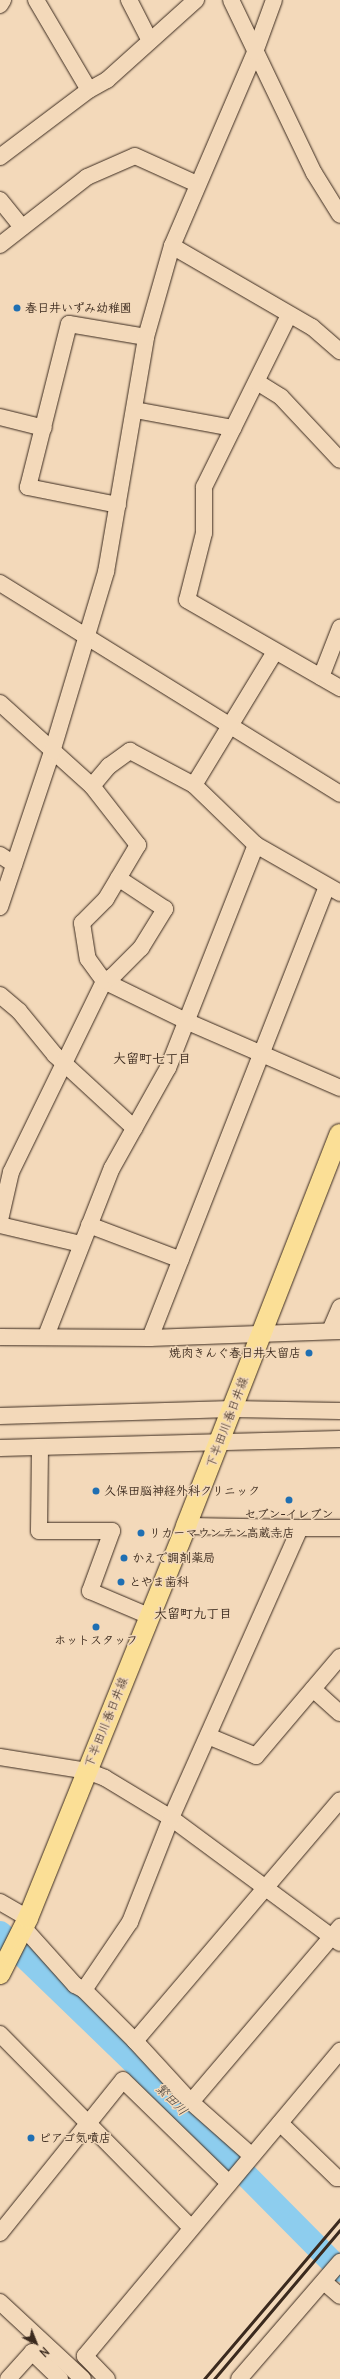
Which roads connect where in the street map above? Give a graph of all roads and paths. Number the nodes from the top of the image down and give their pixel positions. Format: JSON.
{"nodes":[{"id":1,"x":3,"y":0,"type":"edge"},
{"id":2,"x":36,"y":0,"type":"edge"},
{"id":3,"x":129,"y":0,"type":"edge"},
{"id":4,"x":196,"y":0,"type":"edge"},
{"id":5,"x":230,"y":0,"type":"edge"},
{"id":6,"x":274,"y":0,"type":"edge"},
{"id":7,"x":0,"y":5,"type":"edge"},
{"id":8,"x":150,"y":41,"type":"junction"},
{"id":9,"x":255,"y":52,"type":"junction"},
{"id":10,"x":89,"y":90,"type":"junction"},
{"id":11,"x":0,"y":157,"type":"edge"},
{"id":12,"x":197,"y":184,"type":"junction"},
{"id":13,"x":0,"y":200,"type":"edge"},
{"id":14,"x":340,"y":215,"type":"edge"},
{"id":15,"x":22,"y":227,"type":"junction"},
{"id":16,"x":0,"y":245,"type":"edge"},
{"id":17,"x":172,"y":246,"type":"junction"},
{"id":18,"x":289,"y":315,"type":"junction"},
{"id":19,"x":146,"y":337,"type":"junction"},
{"id":20,"x":340,"y":351,"type":"edge"},
{"id":21,"x":256,"y":382,"type":"junction"},
{"id":22,"x":135,"y":410,"type":"junction"},
{"id":23,"x":0,"y":417,"type":"edge"},
{"id":24,"x":44,"y":428,"type":"junction"},
{"id":25,"x":233,"y":428,"type":"junction"},
{"id":26,"x":340,"y":460,"type":"edge"},
{"id":27,"x":118,"y":504,"type":"junction"},
{"id":28,"x":0,"y":583,"type":"edge"},
{"id":29,"x":340,"y":628,"type":"edge"},
{"id":30,"x":86,"y":637,"type":"junction"},
{"id":31,"x":275,"y":652,"type":"junction"},
{"id":32,"x":321,"y":677,"type":"junction"},
{"id":33,"x":340,"y":688,"type":"edge"},
{"id":34,"x":0,"y":703,"type":"edge"},
{"id":35,"x":229,"y":725,"type":"junction"},
{"id":36,"x":52,"y":752,"type":"junction"},
{"id":37,"x":92,"y":786,"type":"junction"},
{"id":38,"x":194,"y":786,"type":"junction"},
{"id":39,"x":340,"y":794,"type":"edge"},
{"id":40,"x":256,"y":845,"type":"junction"},
{"id":41,"x":0,"y":855,"type":"edge"},
{"id":42,"x":14,"y":864,"type":"junction"},
{"id":43,"x":118,"y":878,"type":"junction"},
{"id":44,"x":334,"y":889,"type":"edge"},
{"id":45,"x":0,"y":907,"type":"edge"},
{"id":46,"x":104,"y":981,"type":"junction"},
{"id":47,"x":0,"y":995,"type":"edge"},
{"id":48,"x":186,"y":1021,"type":"junction"},
{"id":49,"x":262,"y":1054,"type":"junction"},
{"id":50,"x":64,"y":1062,"type":"junction"},
{"id":51,"x":340,"y":1088,"type":"edge"},
{"id":52,"x":134,"y":1128,"type":"junction"},
{"id":53,"x":340,"y":1134,"type":"edge"},
{"id":54,"x":0,"y":1220,"type":"edge"},
{"id":55,"x":0,"y":1225,"type":"edge"},
{"id":56,"x":89,"y":1225,"type":"junction"},
{"id":57,"x":81,"y":1244,"type":"junction"},
{"id":58,"x":181,"y":1260,"type":"junction"},
{"id":59,"x":340,"y":1307,"type":"edge"},
{"id":60,"x":335,"y":1331,"type":"edge"},
{"id":61,"x":260,"y":1335,"type":"junction"},
{"id":62,"x":46,"y":1336,"type":"junction"},
{"id":63,"x":0,"y":1337,"type":"edge"},
{"id":64,"x":150,"y":1338,"type":"junction"},
{"id":65,"x":232,"y":1410,"type":"junction"},
{"id":66,"x":340,"y":1411,"type":"edge"},
{"id":67,"x":0,"y":1416,"type":"edge"},
{"id":68,"x":340,"y":1439,"type":"edge"},
{"id":69,"x":218,"y":1444,"type":"junction"},
{"id":70,"x":0,"y":1448,"type":"edge"},
{"id":71,"x":40,"y":1448,"type":"junction"},
{"id":72,"x":186,"y":1526,"type":"junction"},
{"id":73,"x":300,"y":1528,"type":"junction"},
{"id":74,"x":340,"y":1528,"type":"edge"},
{"id":75,"x":149,"y":1616,"type":"junction"},
{"id":76,"x":340,"y":1657,"type":"edge"},
{"id":77,"x":313,"y":1689,"type":"junction"},
{"id":78,"x":340,"y":1713,"type":"edge"},
{"id":79,"x":208,"y":1736,"type":"junction"},
{"id":80,"x":0,"y":1757,"type":"edge"},
{"id":81,"x":87,"y":1771,"type":"junction"},
{"id":82,"x":340,"y":1800,"type":"edge"},
{"id":83,"x":171,"y":1818,"type":"junction"},
{"id":84,"x":266,"y":1887,"type":"junction"},
{"id":85,"x":0,"y":1902,"type":"edge"},
{"id":86,"x":25,"y":1924,"type":"junction"},
{"id":87,"x":337,"y":1936,"type":"edge"},
{"id":88,"x":2,"y":1971,"type":"edge"},
{"id":89,"x":84,"y":1990,"type":"junction"},
{"id":90,"x":0,"y":2034,"type":"edge"},
{"id":91,"x":135,"y":2041,"type":"junction"},
{"id":92,"x":340,"y":2051,"type":"edge"},
{"id":93,"x":191,"y":2102,"type":"junction"},
{"id":94,"x":280,"y":2123,"type":"junction"},
{"id":95,"x":89,"y":2124,"type":"junction"},
{"id":96,"x":252,"y":2156,"type":"junction"},
{"id":97,"x":340,"y":2178,"type":"edge"},
{"id":98,"x":229,"y":2182,"type":"junction"},
{"id":99,"x":191,"y":2228,"type":"junction"},
{"id":100,"x":0,"y":2233,"type":"edge"},
{"id":101,"x":340,"y":2262,"type":"edge"},
{"id":102,"x":324,"y":2282,"type":"junction"},
{"id":103,"x":340,"y":2296,"type":"edge"},
{"id":104,"x":0,"y":2302,"type":"edge"},
{"id":105,"x":8,"y":2379,"type":"edge"},
{"id":106,"x":60,"y":2379,"type":"edge"},
{"id":107,"x":84,"y":2379,"type":"edge"},
{"id":108,"x":107,"y":2379,"type":"edge"},
{"id":109,"x":239,"y":2379,"type":"edge"}],
"edges":[{"from":1,"to":7,"type":"street"},
{"from":2,"to":10,"type":"street"},
{"from":3,"to":8,"type":"street"},
{"from":4,"to":8,"type":"street"},
{"from":5,"to":9,"type":"street"},
{"from":6,"to":9,"type":"street"},
{"from":8,"to":10,"type":"street"},
{"from":9,"to":12,"type":"street"},
{"from":9,"to":14,"type":"street"},
{"from":10,"to":11,"type":"street"},
{"from":12,"to":15,"type":"street"},
{"from":12,"to":17,"type":"street"},
{"from":13,"to":15,"type":"street"},
{"from":15,"to":16,"type":"street"},
{"from":17,"to":18,"type":"street"},
{"from":17,"to":19,"type":"street"},
{"from":18,"to":20,"type":"street"},
{"from":18,"to":21,"type":"street"},
{"from":19,"to":22,"type":"street"},
{"from":19,"to":24,"type":"street"},
{"from":21,"to":25,"type":"street"},
{"from":21,"to":26,"type":"street"},
{"from":22,"to":25,"type":"street"},
{"from":22,"to":27,"type":"street"},
{"from":23,"to":24,"type":"street"},
{"from":24,"to":27,"type":"street"},
{"from":25,"to":31,"type":"street"},
{"from":27,"to":30,"type":"street"},
{"from":28,"to":30,"type":"street"},
{"from":29,"to":32,"type":"street"},
{"from":30,"to":35,"type":"street"},
{"from":30,"to":36,"type":"street"},
{"from":31,"to":32,"type":"street"},
{"from":31,"to":35,"type":"street"},
{"from":32,"to":33,"type":"street"},
{"from":34,"to":36,"type":"street"},
{"from":35,"to":38,"type":"street"},
{"from":35,"to":39,"type":"street"},
{"from":36,"to":37,"type":"street"},
{"from":36,"to":42,"type":"street"},
{"from":37,"to":38,"type":"street"},
{"from":37,"to":43,"type":"street"},
{"from":38,"to":40,"type":"street"},
{"from":40,"to":44,"type":"street"},
{"from":40,"to":48,"type":"street"},
{"from":41,"to":42,"type":"street"},
{"from":42,"to":45,"type":"street"},
{"from":43,"to":46,"type":"street"},
{"from":43,"to":46,"type":"street"},
{"from":44,"to":49,"type":"street"},
{"from":46,"to":48,"type":"street"},
{"from":46,"to":50,"type":"street"},
{"from":47,"to":50,"type":"street"},
{"from":48,"to":49,"type":"street"},
{"from":48,"to":52,"type":"street"},
{"from":49,"to":51,"type":"street"},
{"from":49,"to":58,"type":"street"},
{"from":50,"to":52,"type":"street"},
{"from":50,"to":54,"type":"street"},
{"from":52,"to":56,"type":"street"},
{"from":53,"to":61,"type":"main road","name":"下半田川春日井線"},
{"from":55,"to":57,"type":"street"},
{"from":56,"to":57,"type":"street"},
{"from":56,"to":58,"type":"street"},
{"from":57,"to":62,"type":"street"},
{"from":58,"to":64,"type":"street"},
{"from":59,"to":60,"type":"street"},
{"from":60,"to":61,"type":"street"},
{"from":61,"to":64,"type":"street"},
{"from":61,"to":65,"type":"main road","name":"下半田川春日井線"},
{"from":62,"to":63,"type":"street"},
{"from":62,"to":64,"type":"street"},
{"from":65,"to":66,"type":"street"},
{"from":65,"to":67,"type":"street"},
{"from":65,"to":69,"type":"main road","name":"下半田川春日井線"},
{"from":68,"to":69,"type":"street"},
{"from":69,"to":71,"type":"street"},
{"from":69,"to":72,"type":"main road","name":"下半田川春日井線"},
{"from":70,"to":71,"type":"street"},
{"from":71,"to":75,"type":"street"},
{"from":72,"to":73,"type":"street"},
{"from":72,"to":75,"type":"main road","name":"下半田川春日井線"},
{"from":73,"to":74,"type":"street"},
{"from":73,"to":79,"type":"street"},
{"from":75,"to":81,"type":"main road","name":"下半田川春日井線"},
{"from":76,"to":77,"type":"street"},
{"from":77,"to":78,"type":"street"},
{"from":77,"to":79,"type":"street"},
{"from":79,"to":83,"type":"street"},
{"from":80,"to":81,"type":"street"},
{"from":81,"to":83,"type":"street"},
{"from":81,"to":86,"type":"main road","name":"下半田川春日井線"},
{"from":82,"to":84,"type":"street"},
{"from":83,"to":84,"type":"street"},
{"from":83,"to":89,"type":"street"},
{"from":84,"to":87,"type":"street"},
{"from":84,"to":91,"type":"street"},
{"from":85,"to":86,"type":"street"},
{"from":86,"to":88,"type":"main road","name":"下半田川春日井線"},
{"from":86,"to":89,"type":"street"},
{"from":87,"to":93,"type":"street"},
{"from":89,"to":91,"type":"street"},
{"from":90,"to":95,"type":"street"},
{"from":91,"to":93,"type":"street"},
{"from":92,"to":94,"type":"street"},
{"from":93,"to":96,"type":"street"},
{"from":94,"to":96,"type":"street"},
{"from":94,"to":97,"type":"street"},
{"from":95,"to":98,"type":"street"},
{"from":95,"to":99,"type":"street"},
{"from":95,"to":100,"type":"street"},
{"from":96,"to":98,"type":"street"},
{"from":98,"to":99,"type":"street"},
{"from":99,"to":108,"type":"street"},
{"from":101,"to":102,"type":"street"},
{"from":102,"to":103,"type":"street"},
{"from":102,"to":109,"type":"street"},
{"from":104,"to":107,"type":"street"},
{"from":105,"to":106,"type":"street"}]}
